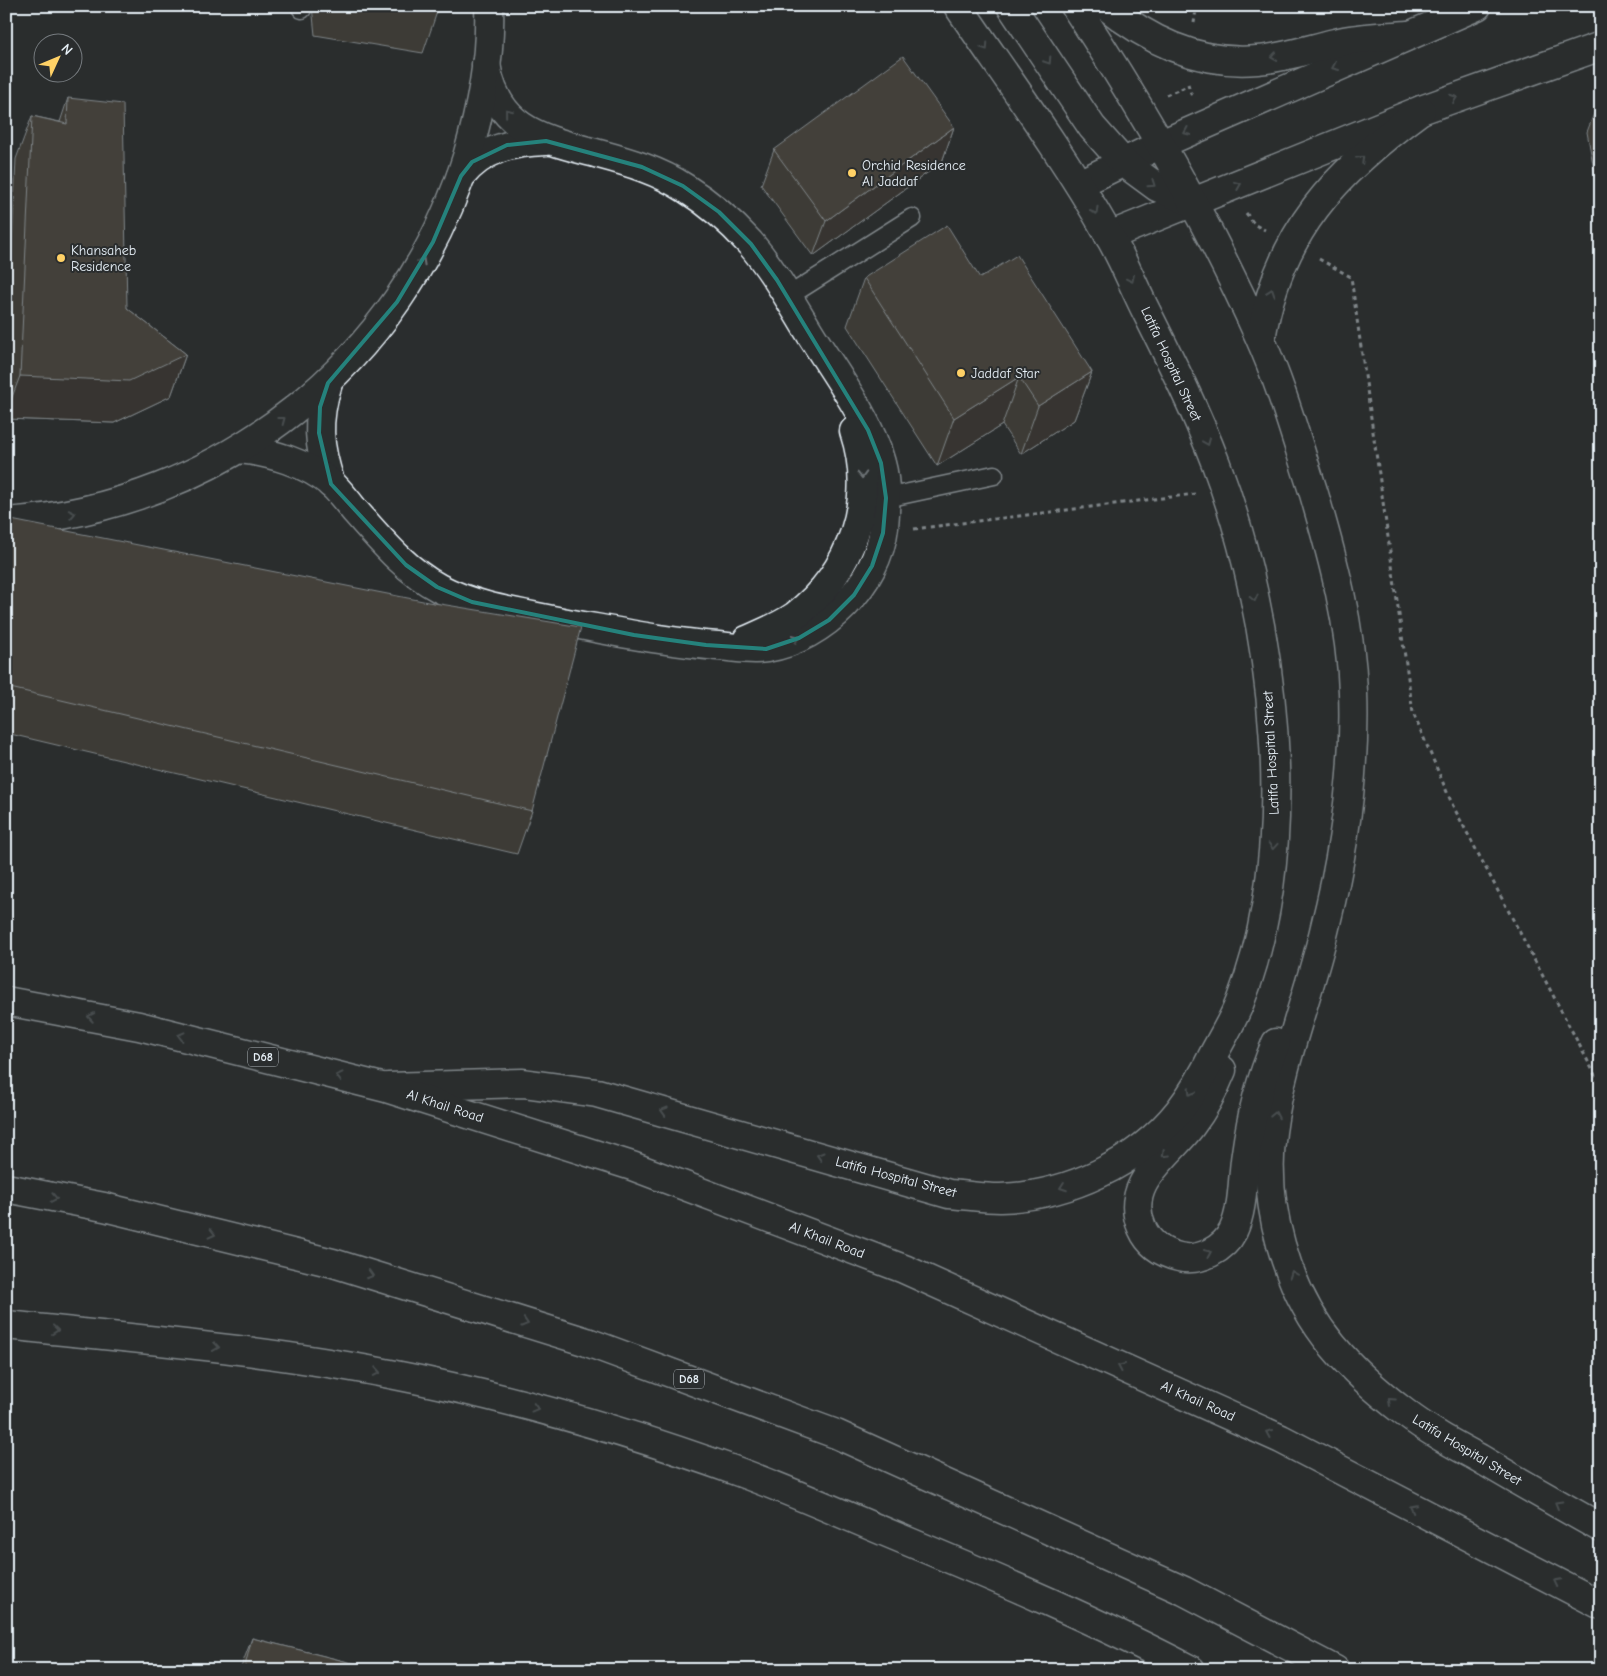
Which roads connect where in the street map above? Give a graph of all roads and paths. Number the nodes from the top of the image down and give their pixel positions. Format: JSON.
{"nodes":[{"id":1,"x":489,"y":6,"type":"edge"},
{"id":2,"x":958,"y":6,"type":"edge"},
{"id":3,"x":1011,"y":6,"type":"edge"},
{"id":4,"x":1075,"y":6,"type":"edge"},
{"id":5,"x":1106,"y":6,"type":"edge"},
{"id":6,"x":1191,"y":6,"type":"edge"},
{"id":7,"x":1477,"y":6,"type":"edge"},
{"id":8,"x":1408,"y":35,"type":"junction"},
{"id":9,"x":1601,"y":46,"type":"edge"},
{"id":10,"x":1189,"y":52,"type":"junction"},
{"id":11,"x":486,"y":64,"type":"junction"},
{"id":12,"x":1421,"y":110,"type":"junction"},
{"id":13,"x":1202,"y":126,"type":"junction"},
{"id":14,"x":546,"y":141,"type":"junction"},
{"id":15,"x":1159,"y":145,"type":"junction"},
{"id":16,"x":1123,"y":162,"type":"junction"},
{"id":17,"x":460,"y":176,"type":"junction"},
{"id":18,"x":1079,"y":184,"type":"junction"},
{"id":19,"x":1228,"y":189,"type":"junction"},
{"id":20,"x":1193,"y":203,"type":"junction"},
{"id":21,"x":912,"y":218,"type":"dead end"},
{"id":22,"x":1110,"y":236,"type":"junction"},
{"id":23,"x":1291,"y":243,"type":"junction"},
{"id":24,"x":787,"y":297,"type":"junction"},
{"id":25,"x":1261,"y":339,"type":"junction"},
{"id":26,"x":837,"y":377,"type":"junction"},
{"id":27,"x":328,"y":382,"type":"junction"},
{"id":28,"x":239,"y":449,"type":"junction"},
{"id":29,"x":994,"y":475,"type":"dead end"},
{"id":30,"x":331,"y":484,"type":"junction"},
{"id":31,"x":1224,"y":490,"type":"junction"},
{"id":32,"x":886,"y":498,"type":"junction"},
{"id":33,"x":14,"y":518,"type":"edge"},
{"id":34,"x":884,"y":533,"type":"junction"},
{"id":35,"x":732,"y":647,"type":"junction"},
{"id":36,"x":6,"y":1001,"type":"edge"},
{"id":37,"x":1240,"y":1004,"type":"junction"},
{"id":38,"x":1300,"y":1010,"type":"junction"},
{"id":39,"x":1601,"y":1086,"type":"edge"},
{"id":40,"x":386,"y":1088,"type":"junction"},
{"id":41,"x":6,"y":1188,"type":"edge"},
{"id":42,"x":6,"y":1325,"type":"edge"},
{"id":43,"x":1601,"y":1528,"type":"edge"},
{"id":44,"x":1601,"y":1605,"type":"edge"},
{"id":45,"x":1191,"y":1670,"type":"edge"},
{"id":46,"x":1335,"y":1670,"type":"edge"}],
"edges":[{"from":1,"to":11,"type":"main road"},
{"from":2,"to":18,"type":"main road","name":"Latifa Hospital Street","one_way":true},
{"from":3,"to":16,"type":"main road","one_way":true},
{"from":4,"to":15,"type":"main road","name":"Latifa Hospital Street"},
{"from":5,"to":10,"type":"main road"},
{"from":6,"to":10,"type":"path"},
{"from":7,"to":8,"type":"main road"},
{"from":8,"to":10,"type":"main road","one_way":true},
{"from":8,"to":13,"type":"main road","one_way":true},
{"from":12,"to":9,"type":"main road","one_way":true},
{"from":10,"to":13,"type":"path"},
{"from":14,"to":11,"type":"main road","one_way":true},
{"from":11,"to":17,"type":"main road"},
{"from":19,"to":12,"type":"main road","one_way":true},
{"from":23,"to":12,"type":"main road","one_way":true},
{"from":13,"to":15,"type":"main road","one_way":true},
{"from":14,"to":17,"type":"main road"},
{"from":14,"to":24,"type":"main road"},
{"from":15,"to":16,"type":"main road"},
{"from":15,"to":20,"type":"main road","name":"Latifa Hospital Street"},
{"from":16,"to":18,"type":"main road"},
{"from":16,"to":20,"type":"main road","one_way":true},
{"from":27,"to":17,"type":"main road","one_way":true},
{"from":18,"to":22,"type":"main road","name":"Latifa Hospital Street","one_way":true},
{"from":19,"to":20,"type":"main road"},
{"from":19,"to":23,"type":"path"},
{"from":20,"to":22,"type":"main road"},
{"from":20,"to":25,"type":"main road","name":"Latifa Hospital Street"},
{"from":21,"to":24,"type":"lane"},
{"from":22,"to":31,"type":"main road","name":"Latifa Hospital Street","one_way":true},
{"from":25,"to":23,"type":"main road","one_way":true},
{"from":23,"to":39,"type":"path"},
{"from":24,"to":26,"type":"main road"},
{"from":25,"to":38,"type":"main road","name":"Latifa Hospital Street"},
{"from":26,"to":32,"type":"main road"},
{"from":26,"to":35,"type":"main road","one_way":true},
{"from":28,"to":27,"type":"main road","one_way":true},
{"from":27,"to":30,"type":"main road"},
{"from":28,"to":30,"type":"main road"},
{"from":33,"to":28,"type":"main road","one_way":true},
{"from":29,"to":32,"type":"lane"},
{"from":30,"to":35,"type":"main road"},
{"from":31,"to":34,"type":"path"},
{"from":31,"to":37,"type":"main road","name":"Latifa Hospital Street","one_way":true},
{"from":32,"to":34,"type":"main road"},
{"from":35,"to":34,"type":"main road","one_way":true},
{"from":40,"to":36,"type":"main road","name":"Al Khail Road","number":"D68","one_way":true},
{"from":37,"to":38,"type":"main road","one_way":true},
{"from":37,"to":40,"type":"main road","name":"Latifa Hospital Street","one_way":true},
{"from":43,"to":38,"type":"main road","name":"Latifa Hospital Street","one_way":true},
{"from":44,"to":40,"type":"main road","name":"Al Khail Road","number":"D68","one_way":true},
{"from":41,"to":46,"type":"main road","number":"D68","one_way":true},
{"from":42,"to":45,"type":"main road","one_way":true}]}
